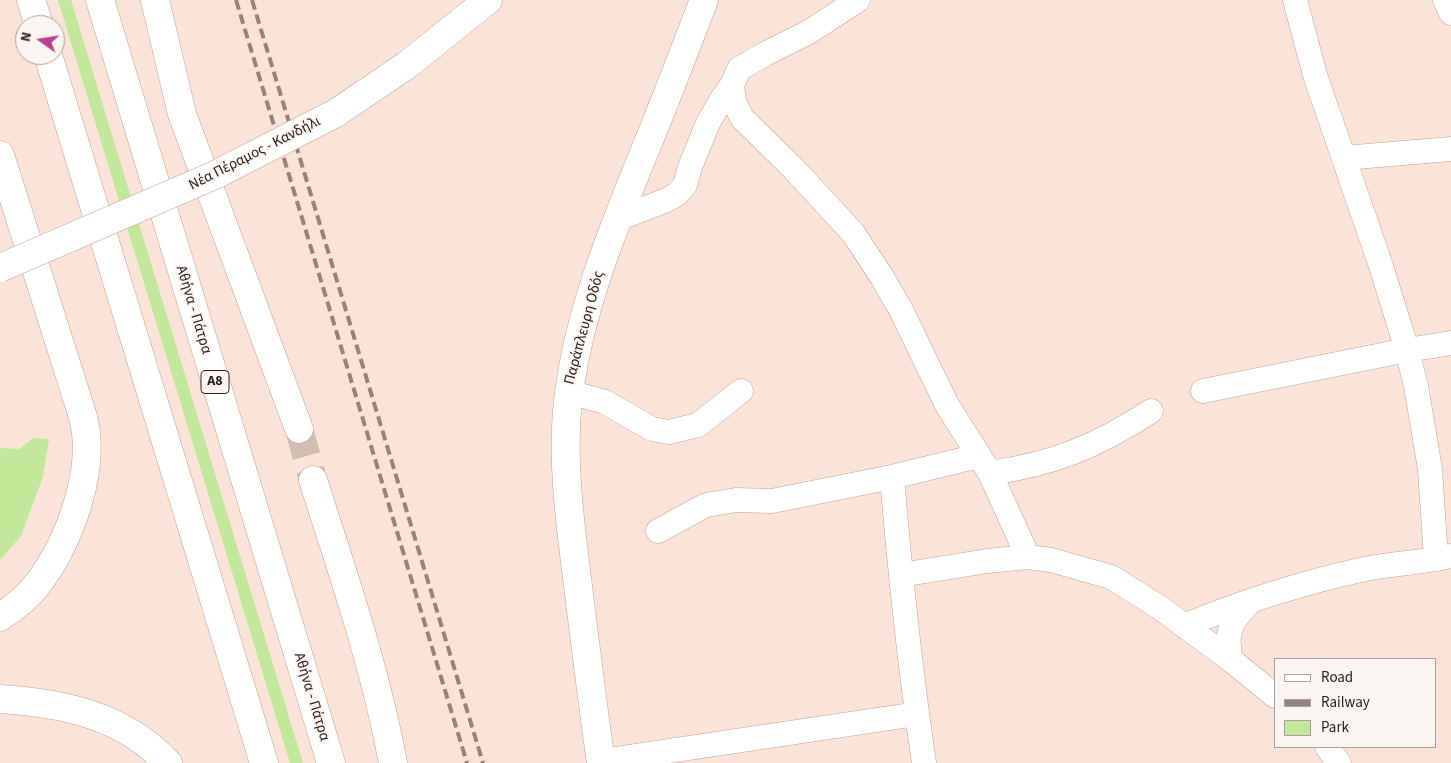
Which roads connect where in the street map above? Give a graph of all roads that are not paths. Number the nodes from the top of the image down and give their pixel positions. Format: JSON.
{"nodes":[{"id":1,"x":31,"y":0,"type":"edge"},
{"id":2,"x":100,"y":0,"type":"edge"},
{"id":3,"x":155,"y":0,"type":"edge"},
{"id":4,"x":488,"y":0,"type":"edge"},
{"id":5,"x":704,"y":0,"type":"edge"},
{"id":6,"x":858,"y":0,"type":"edge"},
{"id":7,"x":1295,"y":0,"type":"edge"},
{"id":8,"x":1444,"y":0,"type":"edge"},
{"id":9,"x":1451,"y":13,"type":"edge"},
{"id":10,"x":36,"y":15,"type":"edge"},
{"id":11,"x":51,"y":65,"type":"edge"},
{"id":12,"x":732,"y":85,"type":"junction"},
{"id":13,"x":1451,"y":149,"type":"edge"},
{"id":14,"x":0,"y":155,"type":"edge"},
{"id":15,"x":1344,"y":158,"type":"junction"},
{"id":16,"x":617,"y":219,"type":"junction"},
{"id":17,"x":0,"y":268,"type":"edge"},
{"id":18,"x":1451,"y":343,"type":"edge"},
{"id":19,"x":1407,"y":350,"type":"junction"},
{"id":20,"x":741,"y":391,"type":"dead end"},
{"id":21,"x":1203,"y":391,"type":"dead end"},
{"id":22,"x":569,"y":392,"type":"junction"},
{"id":23,"x":1151,"y":411,"type":"dead end"},
{"id":24,"x":299,"y":429,"type":"tunnel mouth"},
{"id":25,"x":984,"y":465,"type":"junction"},
{"id":26,"x":892,"y":477,"type":"junction"},
{"id":27,"x":313,"y":480,"type":"tunnel mouth"},
{"id":28,"x":658,"y":531,"type":"dead end"},
{"id":29,"x":1028,"y":557,"type":"junction"},
{"id":30,"x":1443,"y":558,"type":"edge"},
{"id":31,"x":901,"y":575,"type":"junction"},
{"id":32,"x":1252,"y":600,"type":"junction"},
{"id":33,"x":0,"y":617,"type":"edge"},
{"id":34,"x":1184,"y":626,"type":"junction"},
{"id":35,"x":1231,"y":660,"type":"junction"},
{"id":36,"x":1274,"y":695,"type":"edge"},
{"id":37,"x":0,"y":699,"type":"edge"},
{"id":38,"x":917,"y":714,"type":"junction"},
{"id":39,"x":1329,"y":748,"type":"edge"},
{"id":40,"x":601,"y":762,"type":"edge"},
{"id":41,"x":168,"y":763,"type":"edge"},
{"id":42,"x":264,"y":763,"type":"edge"},
{"id":43,"x":331,"y":763,"type":"edge"},
{"id":44,"x":392,"y":763,"type":"edge"},
{"id":45,"x":924,"y":763,"type":"edge"},
{"id":46,"x":1339,"y":763,"type":"edge"}],
"edges":[{"from":1,"to":10,"type":"main road"},
{"from":2,"to":43,"type":"main road","name":"Αθήνα - Πάτρα","number":"Α8"},
{"from":3,"to":24,"type":"main road"},
{"from":4,"to":17,"type":"main road","name":"Νέα Πέραμος - Κανδήλι","bridge":true},
{"from":5,"to":16,"type":"main road","name":"Παράπλευρη Οδός"},
{"from":6,"to":12,"type":"street"},
{"from":7,"to":15,"type":"street"},
{"from":8,"to":9,"type":"street"},
{"from":11,"to":42,"type":"main road"},
{"from":12,"to":16,"type":"street"},
{"from":12,"to":25,"type":"street"},
{"from":13,"to":15,"type":"street"},
{"from":14,"to":33,"type":"main road"},
{"from":15,"to":19,"type":"street"},
{"from":16,"to":22,"type":"main road","name":"Παράπλευρη Οδός"},
{"from":18,"to":19,"type":"street"},
{"from":19,"to":21,"type":"street"},
{"from":19,"to":30,"type":"street"},
{"from":20,"to":22,"type":"street"},
{"from":22,"to":40,"type":"main road","name":"Παράπλευρη Οδός"},
{"from":23,"to":25,"type":"street"},
{"from":25,"to":26,"type":"street"},
{"from":25,"to":29,"type":"street"},
{"from":26,"to":28,"type":"street"},
{"from":26,"to":31,"type":"street"},
{"from":27,"to":44,"type":"main road"},
{"from":29,"to":31,"type":"street"},
{"from":29,"to":34,"type":"street"},
{"from":30,"to":32,"type":"street"},
{"from":31,"to":38,"type":"street"},
{"from":32,"to":34,"type":"street"},
{"from":32,"to":35,"type":"street"},
{"from":34,"to":35,"type":"street"},
{"from":35,"to":36,"type":"street"},
{"from":37,"to":41,"type":"main road"},
{"from":38,"to":40,"type":"street"},
{"from":38,"to":45,"type":"street"},
{"from":39,"to":46,"type":"street"}]}
